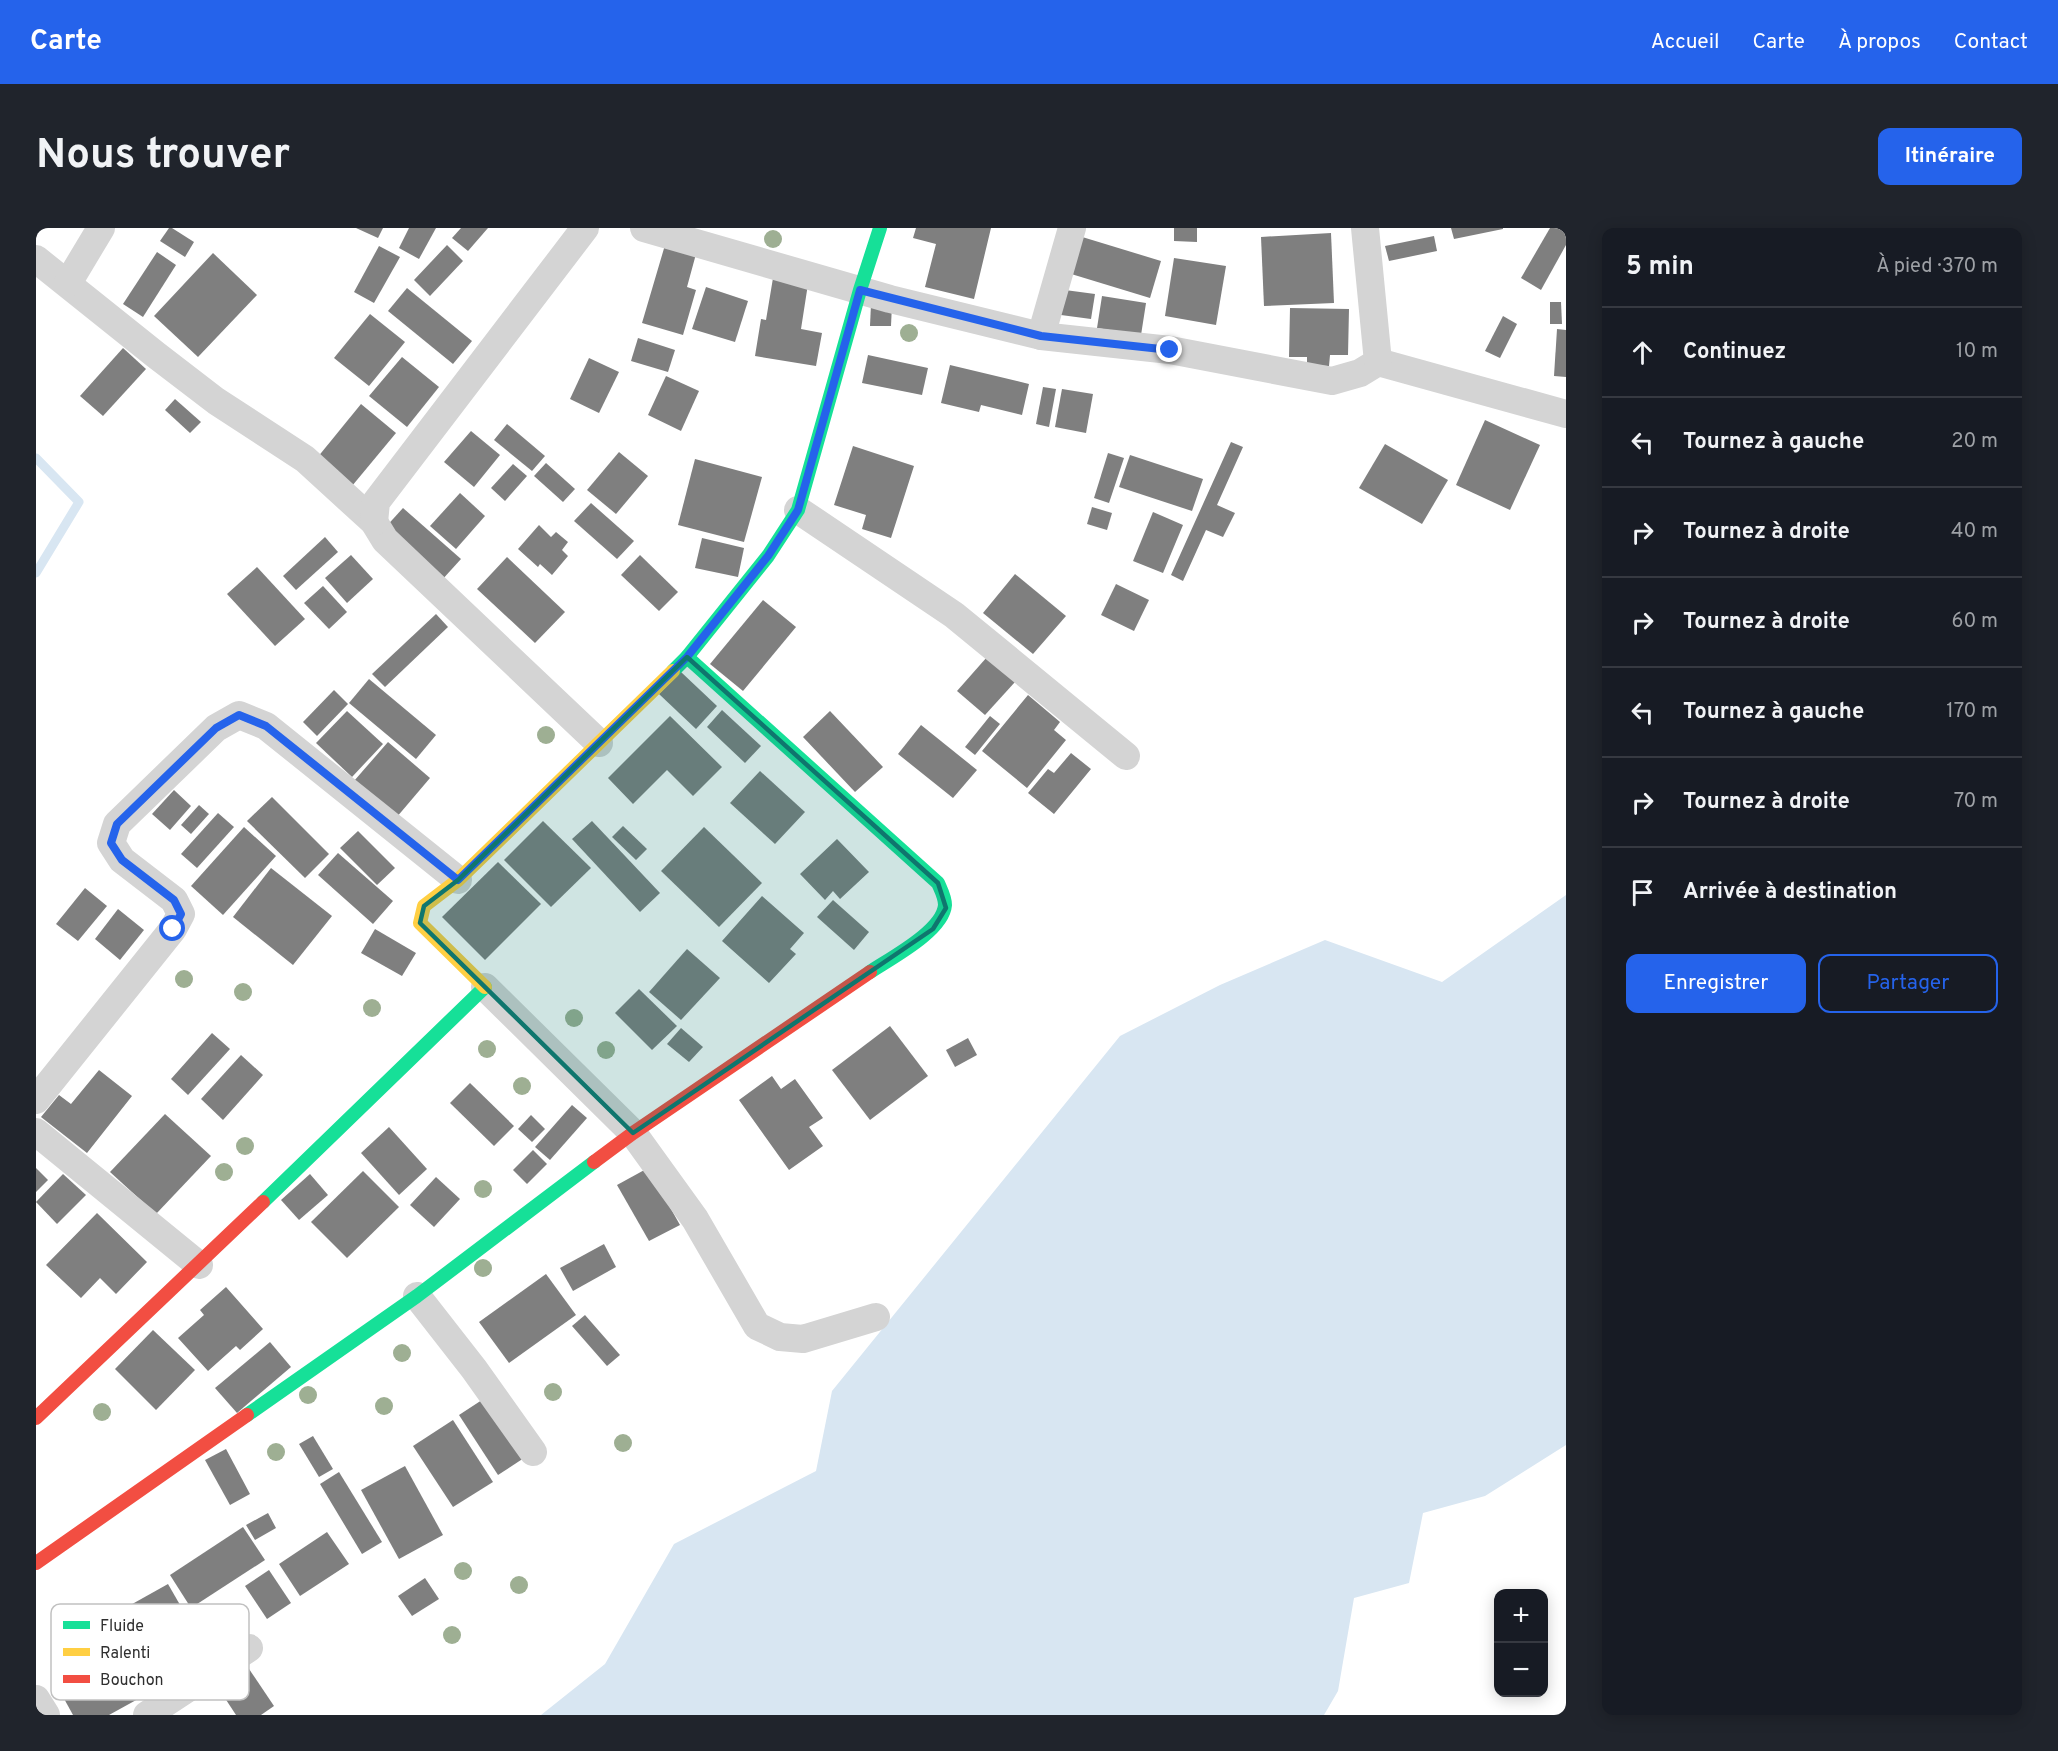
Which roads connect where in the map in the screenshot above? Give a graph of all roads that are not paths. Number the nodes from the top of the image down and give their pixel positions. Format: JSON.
{"nodes":[{"id":1,"x":101,"y":228,"type":"edge"},
{"id":2,"x":585,"y":228,"type":"edge"},
{"id":3,"x":644,"y":228,"type":"edge"},
{"id":4,"x":880,"y":228,"type":"edge"},
{"id":5,"x":1072,"y":228,"type":"edge"},
{"id":6,"x":1365,"y":228,"type":"edge"},
{"id":7,"x":36,"y":259,"type":"edge"},
{"id":8,"x":68,"y":283,"type":"junction"},
{"id":9,"x":860,"y":290,"type":"junction"},
{"id":10,"x":1041,"y":336,"type":"junction"},
{"id":11,"x":1378,"y":362,"type":"junction"},
{"id":12,"x":1566,"y":414,"type":"edge"},
{"id":13,"x":798,"y":510,"type":"junction"},
{"id":14,"x":374,"y":522,"type":"junction"},
{"id":15,"x":687,"y":657,"type":"junction"},
{"id":16,"x":599,"y":743,"type":"junction"},
{"id":17,"x":1126,"y":756,"type":"dead end"},
{"id":18,"x":458,"y":880,"type":"junction"},
{"id":19,"x":485,"y":987,"type":"junction"},
{"id":20,"x":36,"y":1100,"type":"edge"},
{"id":21,"x":36,"y":1132,"type":"edge"},
{"id":22,"x":633,"y":1133,"type":"junction"},
{"id":23,"x":199,"y":1264,"type":"junction"},
{"id":24,"x":417,"y":1296,"type":"junction"},
{"id":25,"x":876,"y":1317,"type":"dead end"},
{"id":26,"x":36,"y":1418,"type":"edge"},
{"id":27,"x":533,"y":1452,"type":"dead end"},
{"id":28,"x":36,"y":1563,"type":"edge"},
{"id":29,"x":36,"y":1699,"type":"edge"},
{"id":30,"x":170,"y":1700,"type":"edge"},
{"id":31,"x":46,"y":1715,"type":"edge"},
{"id":32,"x":147,"y":1715,"type":"edge"}],
"edges":[{"from":1,"to":8,"type":"street"},
{"from":2,"to":14,"type":"street"},
{"from":3,"to":9,"type":"street"},
{"from":4,"to":9,"type":"street"},
{"from":5,"to":10,"type":"street"},
{"from":6,"to":11,"type":"street"},
{"from":7,"to":8,"type":"street"},
{"from":8,"to":14,"type":"street"},
{"from":9,"to":10,"type":"street"},
{"from":9,"to":13,"type":"street"},
{"from":10,"to":11,"type":"street"},
{"from":11,"to":12,"type":"street"},
{"from":13,"to":15,"type":"street"},
{"from":13,"to":17,"type":"street"},
{"from":14,"to":16,"type":"street"},
{"from":15,"to":16,"type":"street"},
{"from":15,"to":22,"type":"street"},
{"from":16,"to":18,"type":"street"},
{"from":18,"to":19,"type":"street"},
{"from":18,"to":20,"type":"street"},
{"from":19,"to":22,"type":"street"},
{"from":19,"to":23,"type":"street"},
{"from":21,"to":23,"type":"street"},
{"from":22,"to":24,"type":"street"},
{"from":22,"to":25,"type":"street"},
{"from":23,"to":26,"type":"street"},
{"from":24,"to":27,"type":"street"},
{"from":24,"to":28,"type":"street"},
{"from":29,"to":31,"type":"street"},
{"from":30,"to":32,"type":"street"}]}
